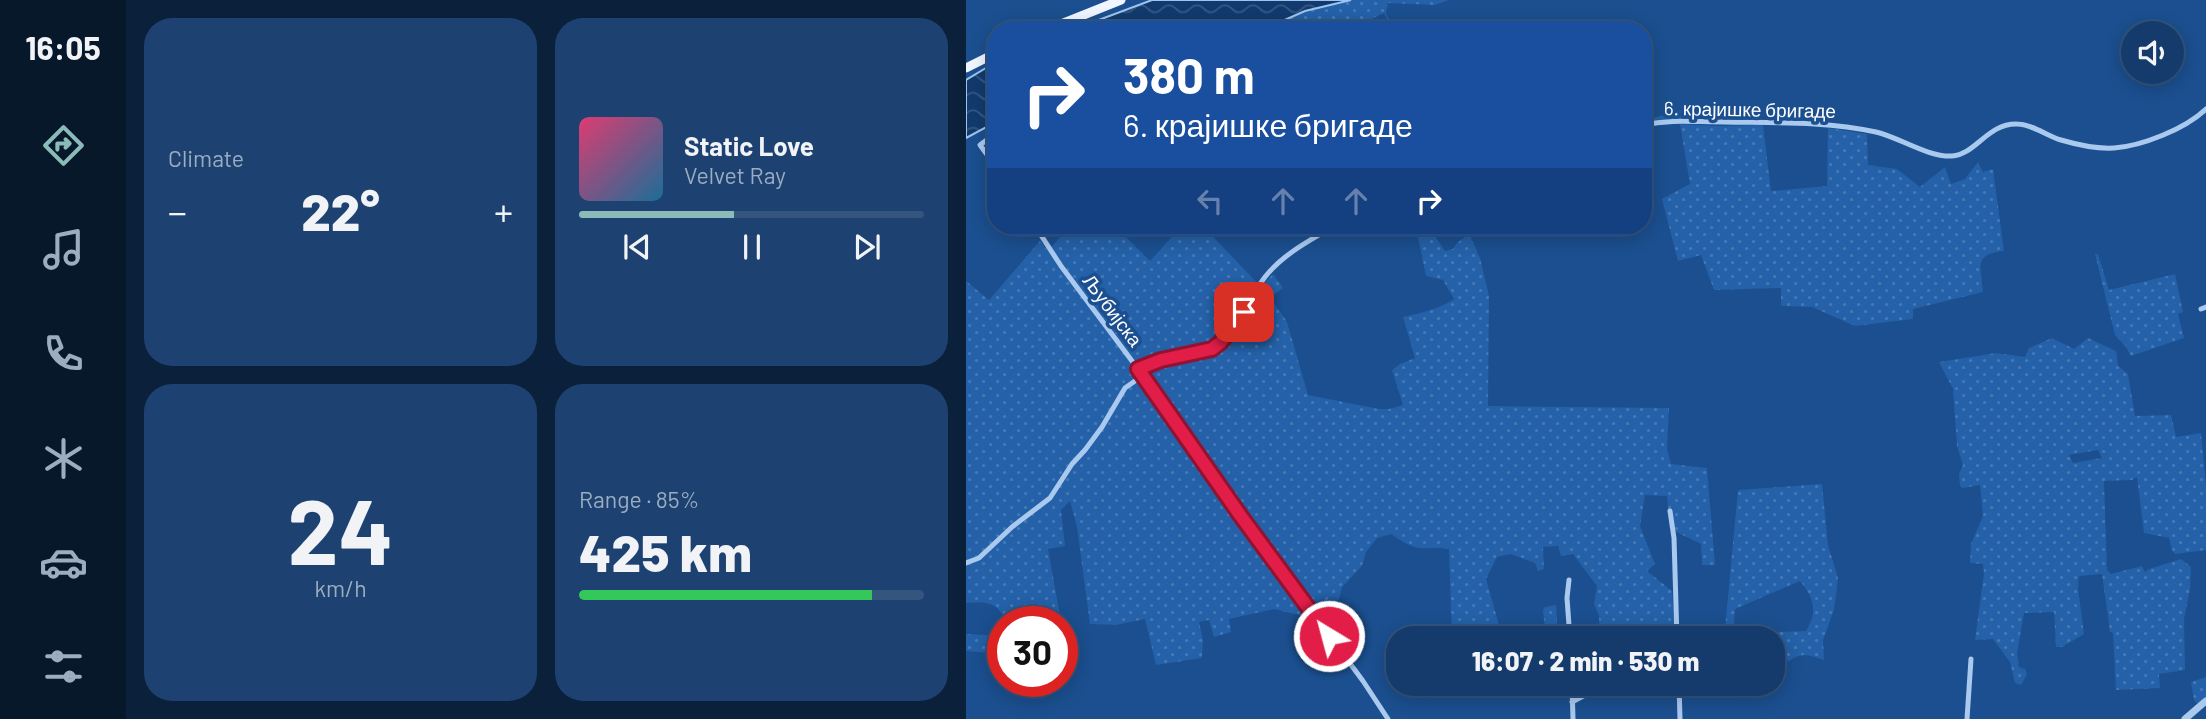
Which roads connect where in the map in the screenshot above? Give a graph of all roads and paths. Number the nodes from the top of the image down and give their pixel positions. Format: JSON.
{"nodes":[{"id":1,"x":1121,"y":0,"type":"edge"},
{"id":2,"x":1068,"y":21,"type":"edge"},
{"id":3,"x":987,"y":58,"type":"edge"},
{"id":4,"x":966,"y":68,"type":"edge"},
{"id":5,"x":2206,"y":109,"type":"edge"},
{"id":6,"x":1652,"y":124,"type":"edge"},
{"id":7,"x":987,"y":140,"type":"edge"},
{"id":8,"x":987,"y":155,"type":"edge"},
{"id":9,"x":1041,"y":235,"type":"edge"},
{"id":10,"x":1319,"y":235,"type":"edge"},
{"id":11,"x":1138,"y":369,"type":"junction"},
{"id":12,"x":1142,"y":376,"type":"junction"},
{"id":13,"x":1670,"y":511,"type":"dead end"},
{"id":14,"x":966,"y":562,"type":"edge"},
{"id":15,"x":1569,"y":580,"type":"dead end"},
{"id":16,"x":1569,"y":626,"type":"edge"},
{"id":17,"x":1677,"y":626,"type":"edge"},
{"id":18,"x":1971,"y":659,"type":"dead end"},
{"id":19,"x":1572,"y":696,"type":"edge"},
{"id":20,"x":1583,"y":696,"type":"edge"},
{"id":21,"x":1679,"y":696,"type":"edge"},
{"id":22,"x":2206,"y":701,"type":"edge"},
{"id":23,"x":1572,"y":702,"type":"junction"},
{"id":24,"x":1388,"y":719,"type":"edge"},
{"id":25,"x":1573,"y":719,"type":"edge"},
{"id":26,"x":1680,"y":719,"type":"edge"},
{"id":27,"x":1967,"y":719,"type":"edge"},
{"id":28,"x":2185,"y":719,"type":"edge"}],
"edges":[{"from":1,"to":2,"type":"main road"},
{"from":3,"to":4,"type":"main road"},
{"from":5,"to":6,"type":"street","name":"6. крајишке бригаде"},
{"from":7,"to":8,"type":"street"},
{"from":9,"to":11,"type":"street","name":"Љубијска"},
{"from":10,"to":11,"type":"street"},
{"from":11,"to":12,"type":"street","name":"Љубијска"},
{"from":12,"to":14,"type":"street"},
{"from":12,"to":24,"type":"street","name":"Љубијска"},
{"from":13,"to":17,"type":"street"},
{"from":15,"to":16,"type":"street"},
{"from":18,"to":27,"type":"street"},
{"from":19,"to":23,"type":"street"},
{"from":20,"to":23,"type":"street"},
{"from":21,"to":26,"type":"street"},
{"from":22,"to":28,"type":"street"},
{"from":23,"to":25,"type":"street"}]}
